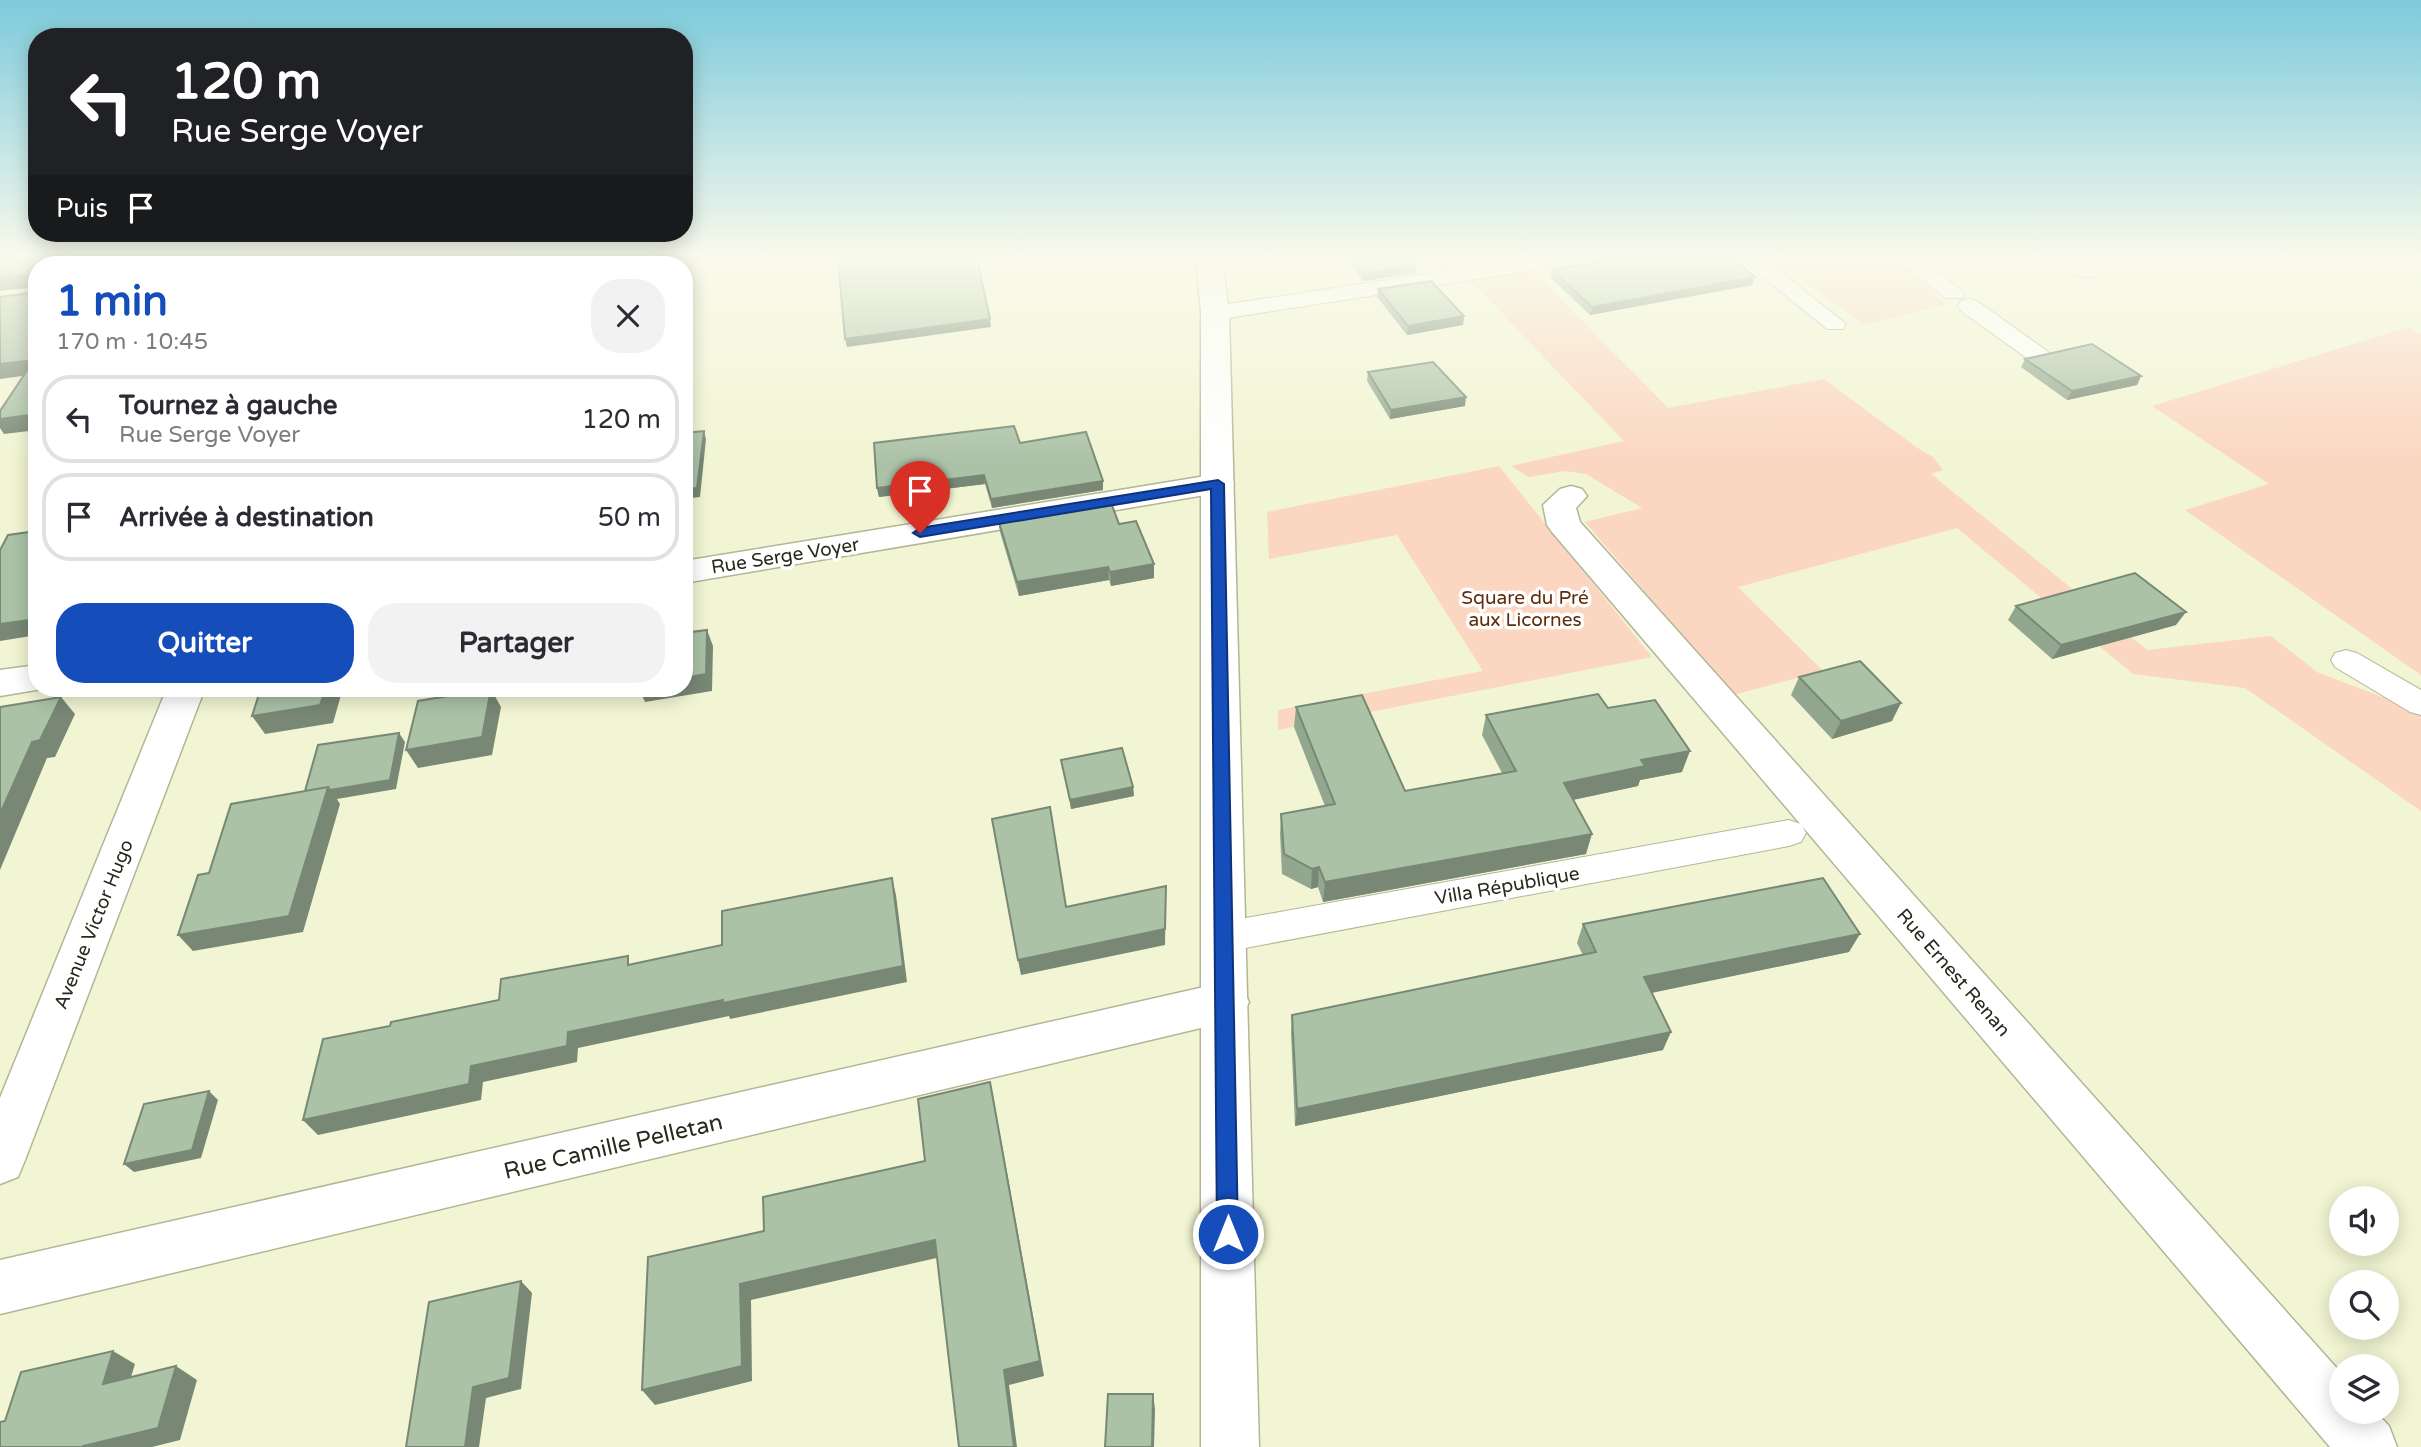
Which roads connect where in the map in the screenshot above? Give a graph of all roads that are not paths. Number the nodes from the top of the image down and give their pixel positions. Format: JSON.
{"nodes":[{"id":1,"x":1215,"y":327,"type":"edge"},
{"id":2,"x":1999,"y":327,"type":"edge"},
{"id":3,"x":2039,"y":356,"type":"edge"},
{"id":4,"x":1218,"y":484,"type":"junction"},
{"id":5,"x":1571,"y":496,"type":"dead end"},
{"id":6,"x":693,"y":571,"type":"edge"},
{"id":7,"x":2346,"y":660,"type":"dead end"},
{"id":8,"x":28,"y":679,"type":"edge"},
{"id":9,"x":0,"y":684,"type":"edge"},
{"id":10,"x":182,"y":697,"type":"edge"},
{"id":11,"x":2421,"y":704,"type":"edge"},
{"id":12,"x":1789,"y":833,"type":"dead end"},
{"id":13,"x":1224,"y":937,"type":"junction"},
{"id":14,"x":1226,"y":1002,"type":"junction"},
{"id":15,"x":0,"y":1160,"type":"edge"},
{"id":16,"x":0,"y":1287,"type":"edge"},
{"id":17,"x":1230,"y":1447,"type":"edge"},
{"id":18,"x":2368,"y":1447,"type":"edge"}],
"edges":[{"from":1,"to":4,"type":"street"},
{"from":2,"to":3,"type":"lane"},
{"from":4,"to":6,"type":"street","name":"Rue Serge Voyer"},
{"from":4,"to":13,"type":"street"},
{"from":5,"to":18,"type":"street","name":"Rue Ernest Renan"},
{"from":7,"to":11,"type":"lane"},
{"from":8,"to":9,"type":"street"},
{"from":10,"to":15,"type":"street","name":"Avenue Victor Hugo"},
{"from":12,"to":13,"type":"lane","name":"Villa République"},
{"from":13,"to":14,"type":"street"},
{"from":14,"to":16,"type":"street","name":"Rue Camille Pelletan"},
{"from":14,"to":17,"type":"street"}]}
